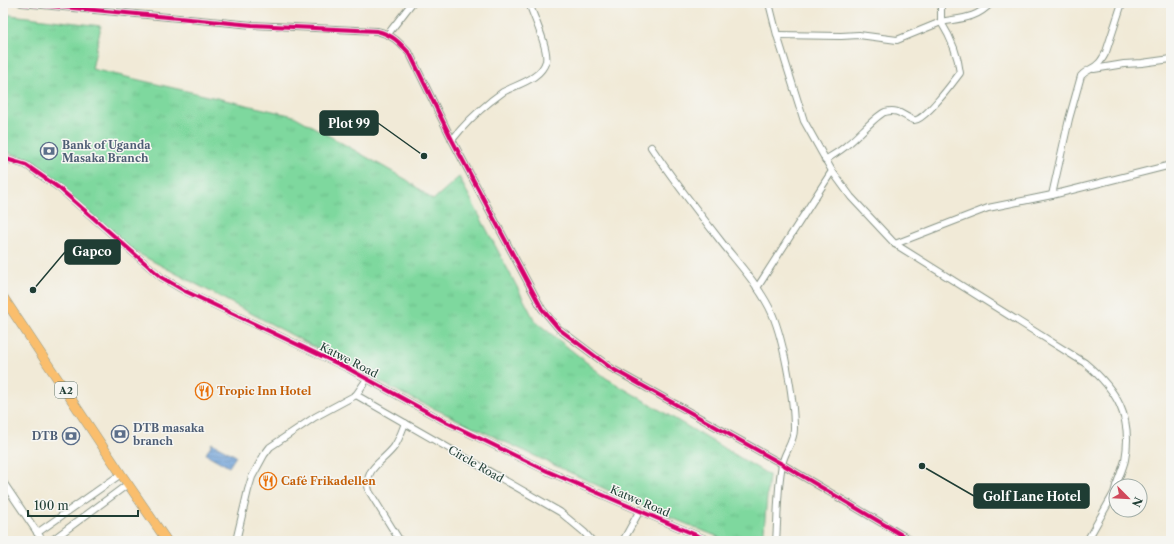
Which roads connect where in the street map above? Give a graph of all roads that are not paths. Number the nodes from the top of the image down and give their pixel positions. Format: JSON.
{"nodes":[{"id":1,"x":22,"y":3,"type":"edge"},
{"id":2,"x":26,"y":3,"type":"edge"},
{"id":3,"x":412,"y":3,"type":"edge"},
{"id":4,"x":528,"y":3,"type":"edge"},
{"id":5,"x":769,"y":3,"type":"edge"},
{"id":6,"x":941,"y":3,"type":"edge"},
{"id":7,"x":991,"y":3,"type":"edge"},
{"id":8,"x":1122,"y":3,"type":"edge"},
{"id":9,"x":64,"y":5,"type":"edge"},
{"id":10,"x":941,"y":12,"type":"junction"},
{"id":11,"x":954,"y":19,"type":"junction"},
{"id":12,"x":941,"y":22,"type":"junction"},
{"id":13,"x":388,"y":34,"type":"junction"},
{"id":14,"x":777,"y":35,"type":"junction"},
{"id":15,"x":1171,"y":59,"type":"edge"},
{"id":16,"x":1088,"y":70,"type":"junction"},
{"id":17,"x":452,"y":140,"type":"junction"},
{"id":18,"x":651,"y":146,"type":"dead end"},
{"id":19,"x":3,"y":158,"type":"edge"},
{"id":20,"x":825,"y":160,"type":"junction"},
{"id":21,"x":1171,"y":165,"type":"edge"},
{"id":22,"x":832,"y":171,"type":"junction"},
{"id":23,"x":1052,"y":195,"type":"junction"},
{"id":24,"x":895,"y":244,"type":"junction"},
{"id":25,"x":757,"y":288,"type":"junction"},
{"id":26,"x":3,"y":297,"type":"edge"},
{"id":27,"x":367,"y":379,"type":"junction"},
{"id":28,"x":356,"y":395,"type":"junction"},
{"id":29,"x":405,"y":423,"type":"junction"},
{"id":30,"x":782,"y":464,"type":"junction"},
{"id":31,"x":121,"y":474,"type":"junction"},
{"id":32,"x":1119,"y":478,"type":"edge"},
{"id":33,"x":3,"y":482,"type":"edge"},
{"id":34,"x":128,"y":484,"type":"junction"},
{"id":35,"x":1108,"y":504,"type":"edge"},
{"id":36,"x":640,"y":510,"type":"junction"},
{"id":37,"x":37,"y":533,"type":"junction"},
{"id":38,"x":43,"y":541,"type":"edge"},
{"id":39,"x":52,"y":541,"type":"edge"},
{"id":40,"x":167,"y":541,"type":"edge"},
{"id":41,"x":236,"y":541,"type":"edge"},
{"id":42,"x":400,"y":541,"type":"edge"},
{"id":43,"x":592,"y":541,"type":"edge"},
{"id":44,"x":623,"y":541,"type":"edge"},
{"id":45,"x":710,"y":541,"type":"edge"},
{"id":46,"x":776,"y":541,"type":"edge"},
{"id":47,"x":912,"y":541,"type":"edge"},
{"id":48,"x":1087,"y":541,"type":"edge"}],
"edges":[{"from":1,"to":2,"type":"street"},
{"from":2,"to":9,"type":"street"},
{"from":3,"to":13,"type":"street"},
{"from":4,"to":17,"type":"street"},
{"from":5,"to":14,"type":"street"},
{"from":6,"to":10,"type":"street"},
{"from":7,"to":11,"type":"street"},
{"from":8,"to":16,"type":"street"},
{"from":9,"to":13,"type":"street"},
{"from":10,"to":11,"type":"street"},
{"from":10,"to":12,"type":"street"},
{"from":11,"to":12,"type":"street"},
{"from":12,"to":14,"type":"street"},
{"from":12,"to":20,"type":"street"},
{"from":13,"to":17,"type":"street"},
{"from":14,"to":20,"type":"street"},
{"from":15,"to":16,"type":"street"},
{"from":16,"to":23,"type":"street"},
{"from":17,"to":30,"type":"street"},
{"from":18,"to":25,"type":"street"},
{"from":19,"to":27,"type":"street","name":"Katwe Road"},
{"from":20,"to":22,"type":"street"},
{"from":21,"to":23,"type":"street"},
{"from":22,"to":24,"type":"street"},
{"from":22,"to":25,"type":"street"},
{"from":23,"to":24,"type":"street"},
{"from":24,"to":32,"type":"street"},
{"from":25,"to":30,"type":"street"},
{"from":26,"to":31,"type":"main road","number":"A2"},
{"from":27,"to":28,"type":"street"},
{"from":27,"to":36,"type":"street","name":"Katwe Road"},
{"from":28,"to":29,"type":"street","name":"Circle Road"},
{"from":28,"to":41,"type":"street"},
{"from":29,"to":42,"type":"street"},
{"from":29,"to":43,"type":"street","name":"Circle Road"},
{"from":30,"to":46,"type":"street"},
{"from":30,"to":47,"type":"street"},
{"from":31,"to":34,"type":"main road","number":"A2"},
{"from":31,"to":37,"type":"street"},
{"from":33,"to":37,"type":"street"},
{"from":34,"to":39,"type":"street"},
{"from":34,"to":40,"type":"main road","number":"A2"},
{"from":35,"to":48,"type":"street"},
{"from":36,"to":44,"type":"street"},
{"from":36,"to":45,"type":"street","name":"Katwe Road"},
{"from":37,"to":38,"type":"street"}]}
